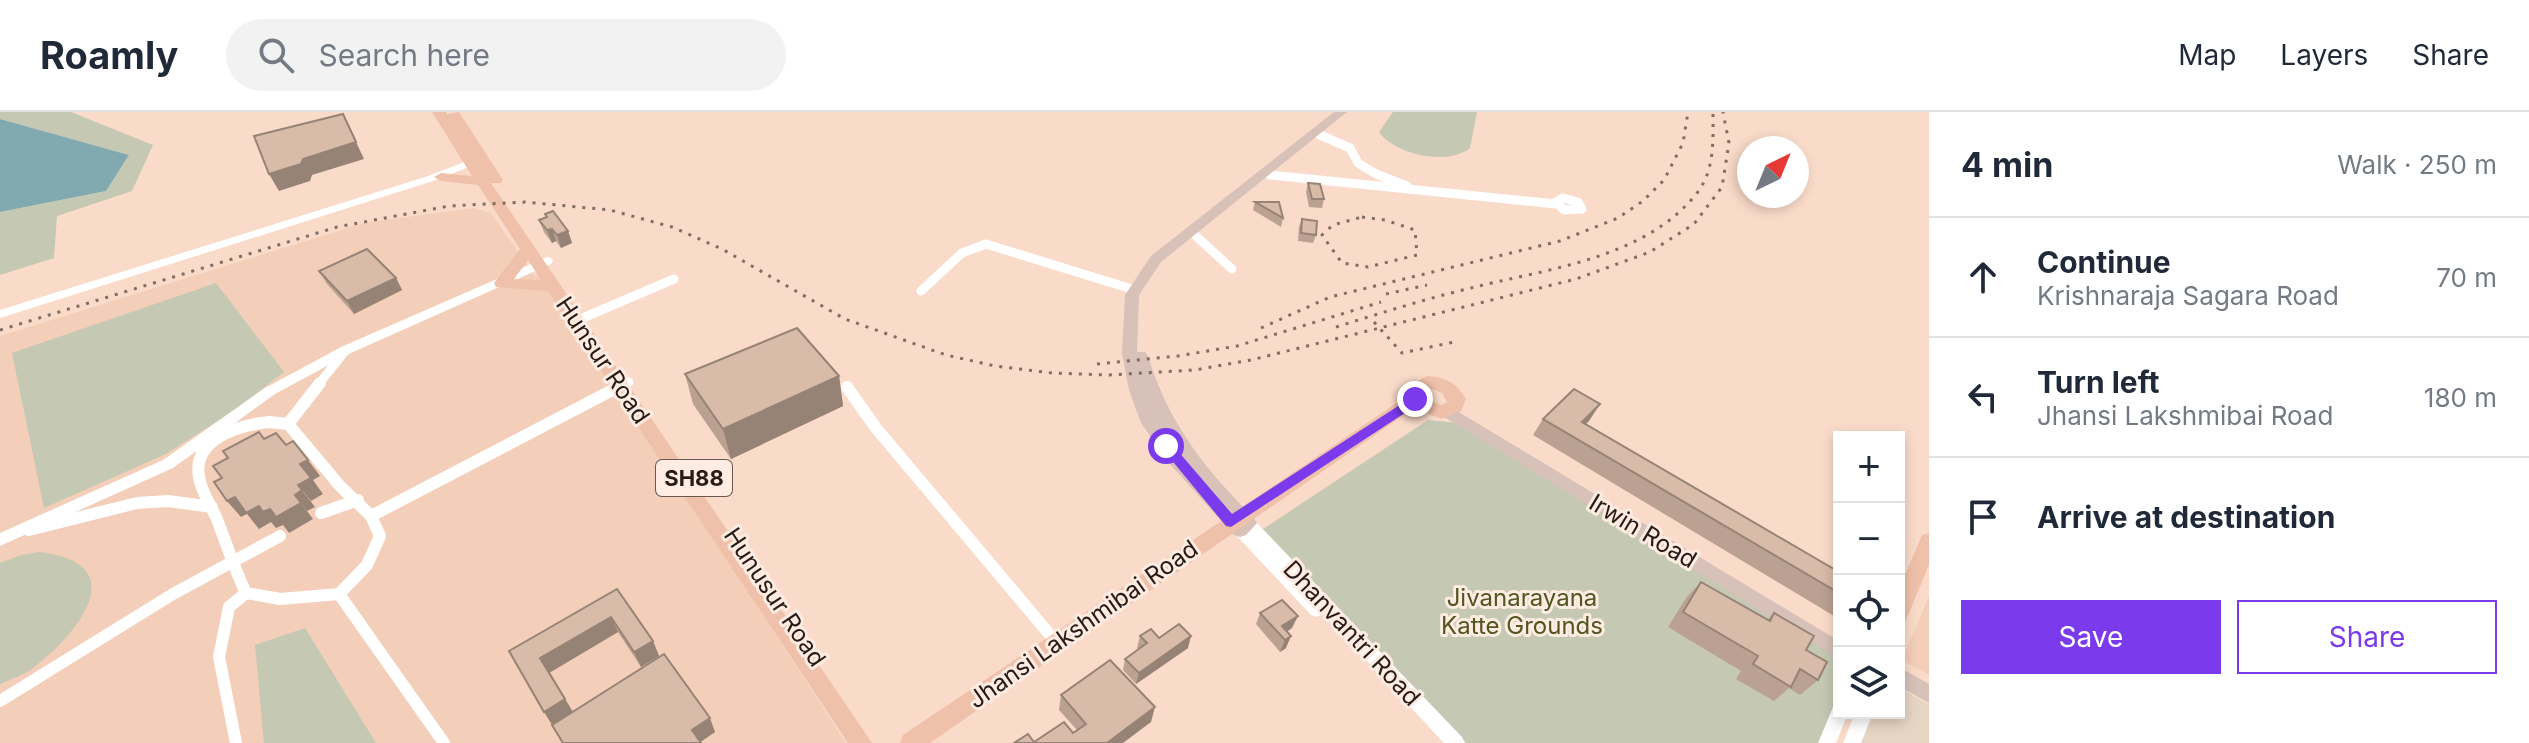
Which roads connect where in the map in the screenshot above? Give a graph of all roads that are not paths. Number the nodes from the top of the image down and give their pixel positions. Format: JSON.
{"nodes":[{"id":1,"x":439,"y":112,"type":"edge"},
{"id":2,"x":453,"y":112,"type":"edge"},
{"id":3,"x":1343,"y":112,"type":"edge"},
{"id":4,"x":1320,"y":135,"type":"junction"},
{"id":5,"x":478,"y":163,"type":"junction"},
{"id":6,"x":1272,"y":170,"type":"junction"},
{"id":7,"x":435,"y":178,"type":"junction"},
{"id":8,"x":493,"y":188,"type":"junction"},
{"id":9,"x":1419,"y":190,"type":"junction"},
{"id":10,"x":1556,"y":204,"type":"dead end"},
{"id":11,"x":1196,"y":236,"type":"junction"},
{"id":12,"x":538,"y":258,"type":"junction"},
{"id":13,"x":1232,"y":269,"type":"dead end"},
{"id":14,"x":674,"y":279,"type":"dead end"},
{"id":15,"x":502,"y":283,"type":"junction"},
{"id":16,"x":553,"y":286,"type":"junction"},
{"id":17,"x":1135,"y":290,"type":"junction"},
{"id":18,"x":921,"y":291,"type":"dead end"},
{"id":19,"x":0,"y":314,"type":"edge"},
{"id":20,"x":585,"y":317,"type":"junction"},
{"id":21,"x":346,"y":350,"type":"junction"},
{"id":22,"x":626,"y":384,"type":"junction"},
{"id":23,"x":847,"y":387,"type":"dead end"},
{"id":24,"x":1418,"y":402,"type":"junction"},
{"id":25,"x":1451,"y":409,"type":"junction"},
{"id":26,"x":288,"y":424,"type":"junction"},
{"id":27,"x":216,"y":435,"type":"junction"},
{"id":28,"x":358,"y":500,"type":"junction"},
{"id":29,"x":212,"y":507,"type":"junction"},
{"id":30,"x":321,"y":513,"type":"dead end"},
{"id":31,"x":371,"y":516,"type":"junction"},
{"id":32,"x":1240,"y":523,"type":"junction"},
{"id":33,"x":23,"y":532,"type":"junction"},
{"id":34,"x":280,"y":536,"type":"dead end"},
{"id":35,"x":0,"y":540,"type":"edge"},
{"id":36,"x":1929,"y":541,"type":"edge"},
{"id":37,"x":231,"y":559,"type":"junction"},
{"id":38,"x":246,"y":593,"type":"junction"},
{"id":39,"x":339,"y":594,"type":"junction"},
{"id":40,"x":1905,"y":599,"type":"edge"},
{"id":41,"x":1833,"y":635,"type":"edge"},
{"id":42,"x":1056,"y":642,"type":"junction"},
{"id":43,"x":1833,"y":647,"type":"edge"},
{"id":44,"x":1905,"y":680,"type":"edge"},
{"id":45,"x":1905,"y":691,"type":"edge"},
{"id":46,"x":1929,"y":694,"type":"edge"},
{"id":47,"x":0,"y":701,"type":"edge"},
{"id":48,"x":1929,"y":706,"type":"edge"},
{"id":49,"x":1427,"y":719,"type":"junction"},
{"id":50,"x":1837,"y":719,"type":"edge"},
{"id":51,"x":1862,"y":719,"type":"edge"},
{"id":52,"x":236,"y":743,"type":"edge"},
{"id":53,"x":444,"y":743,"type":"edge"},
{"id":54,"x":861,"y":743,"type":"edge"},
{"id":55,"x":874,"y":743,"type":"edge"},
{"id":56,"x":911,"y":743,"type":"edge"},
{"id":57,"x":932,"y":743,"type":"edge"},
{"id":58,"x":1444,"y":743,"type":"edge"},
{"id":59,"x":1456,"y":743,"type":"edge"},
{"id":60,"x":1827,"y":743,"type":"edge"},
{"id":61,"x":1852,"y":743,"type":"edge"}],
"edges":[{"from":1,"to":5,"type":"main road"},
{"from":2,"to":5,"type":"main road"},
{"from":3,"to":4,"type":"main road"},
{"from":3,"to":6,"type":"main road"},
{"from":4,"to":6,"type":"main road"},
{"from":4,"to":9,"type":"street"},
{"from":5,"to":7,"type":"street"},
{"from":5,"to":8,"type":"main road"},
{"from":6,"to":9,"type":"street"},
{"from":6,"to":11,"type":"main road"},
{"from":6,"to":17,"type":"main road"},
{"from":7,"to":8,"type":"main road"},
{"from":7,"to":19,"type":"street"},
{"from":8,"to":12,"type":"main road","name":"Hunsur Road"},
{"from":9,"to":10,"type":"street"},
{"from":11,"to":13,"type":"street"},
{"from":11,"to":32,"type":"main road"},
{"from":12,"to":15,"type":"main road"},
{"from":12,"to":16,"type":"main road","name":"Hunsur Road"},
{"from":12,"to":20,"type":"main road","name":"Hunusur Road","number":"SH88"},
{"from":14,"to":20,"type":"street"},
{"from":15,"to":16,"type":"main road"},
{"from":15,"to":21,"type":"street"},
{"from":16,"to":22,"type":"main road","name":"Hunsur Road"},
{"from":17,"to":18,"type":"street"},
{"from":17,"to":32,"type":"main road"},
{"from":20,"to":22,"type":"main road","name":"Hunusur Road","number":"SH88"},
{"from":21,"to":26,"type":"street"},
{"from":21,"to":27,"type":"street"},
{"from":22,"to":31,"type":"street"},
{"from":22,"to":54,"type":"main road","name":"Hunsur Road"},
{"from":22,"to":55,"type":"main road","name":"Hunusur Road","number":"SH88"},
{"from":23,"to":42,"type":"street"},
{"from":24,"to":25,"type":"main road"},
{"from":24,"to":25,"type":"main road","name":"Jhansi Lakshmibai Road"},
{"from":24,"to":32,"type":"main road","name":"Jhansi Lakshmibai Road"},
{"from":25,"to":41,"type":"main road","name":"Irwin Road"},
{"from":25,"to":43,"type":"main road","name":"Irwin Road"},
{"from":26,"to":27,"type":"street"},
{"from":26,"to":28,"type":"street"},
{"from":27,"to":29,"type":"street"},
{"from":27,"to":33,"type":"street"},
{"from":28,"to":30,"type":"street"},
{"from":28,"to":31,"type":"street"},
{"from":29,"to":33,"type":"street"},
{"from":29,"to":37,"type":"street"},
{"from":31,"to":39,"type":"street"},
{"from":32,"to":42,"type":"main road","name":"Jhansi Lakshmibai Road"},
{"from":32,"to":49,"type":"street","name":"Dhanvantri Road"},
{"from":32,"to":57,"type":"main road","name":"Jhansi Lakshmibai Road"},
{"from":33,"to":35,"type":"street"},
{"from":34,"to":37,"type":"street"},
{"from":36,"to":40,"type":"main road"},
{"from":37,"to":38,"type":"street"},
{"from":37,"to":47,"type":"street"},
{"from":38,"to":39,"type":"street"},
{"from":38,"to":52,"type":"street"},
{"from":39,"to":53,"type":"street"},
{"from":42,"to":56,"type":"main road","name":"Jhansi Lakshmibai Road"},
{"from":44,"to":46,"type":"main road"},
{"from":45,"to":48,"type":"main road"},
{"from":49,"to":58,"type":"street","name":"Dhanvantri Road"},
{"from":49,"to":59,"type":"street","name":"Dhanvantri Road"},
{"from":50,"to":60,"type":"street"},
{"from":51,"to":61,"type":"street"}]}
